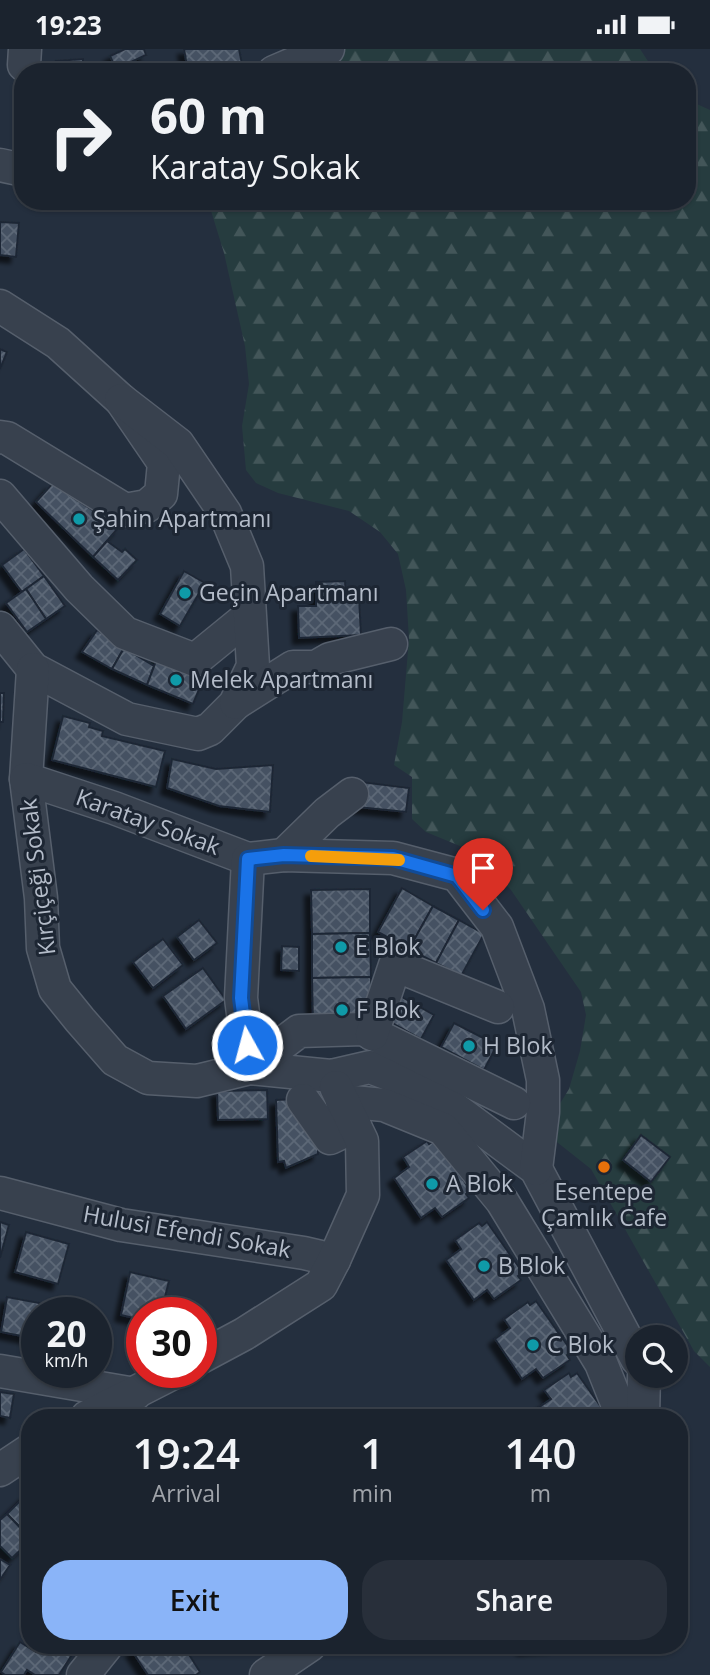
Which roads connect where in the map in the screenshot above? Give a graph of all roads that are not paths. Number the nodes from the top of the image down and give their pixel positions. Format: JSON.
{"nodes":[{"id":1,"x":328,"y":49,"type":"edge"},
{"id":2,"x":295,"y":63,"type":"edge"},
{"id":3,"x":0,"y":306,"type":"edge"},
{"id":4,"x":121,"y":401,"type":"junction"},
{"id":5,"x":0,"y":437,"type":"edge"},
{"id":6,"x":0,"y":496,"type":"edge"},
{"id":7,"x":249,"y":616,"type":"junction"},
{"id":8,"x":0,"y":628,"type":"edge"},
{"id":9,"x":391,"y":643,"type":"dead end"},
{"id":10,"x":33,"y":669,"type":"junction"},
{"id":11,"x":235,"y":704,"type":"junction"},
{"id":12,"x":26,"y":779,"type":"junction"},
{"id":13,"x":352,"y":794,"type":"dead end"},
{"id":14,"x":284,"y":855,"type":"junction"},
{"id":15,"x":248,"y":859,"type":"junction"},
{"id":16,"x":498,"y":1007,"type":"dead end"},
{"id":17,"x":372,"y":1034,"type":"junction"},
{"id":18,"x":250,"y":1068,"type":"junction"},
{"id":19,"x":303,"y":1100,"type":"dead end"},
{"id":20,"x":514,"y":1103,"type":"dead end"},
{"id":21,"x":336,"y":1119,"type":"junction"},
{"id":22,"x":536,"y":1168,"type":"junction"},
{"id":23,"x":0,"y":1193,"type":"edge"},
{"id":24,"x":334,"y":1260,"type":"junction"},
{"id":25,"x":625,"y":1336,"type":"edge"},
{"id":26,"x":217,"y":1348,"type":"edge"},
{"id":27,"x":0,"y":1371,"type":"edge"},
{"id":28,"x":146,"y":1388,"type":"edge"},
{"id":29,"x":644,"y":1388,"type":"edge"},
{"id":30,"x":135,"y":1394,"type":"junction"},
{"id":31,"x":104,"y":1409,"type":"edge"},
{"id":32,"x":619,"y":1409,"type":"edge"},
{"id":33,"x":643,"y":1409,"type":"edge"},
{"id":34,"x":21,"y":1456,"type":"edge"},
{"id":35,"x":0,"y":1470,"type":"edge"},
{"id":36,"x":100,"y":1654,"type":"edge"},
{"id":37,"x":297,"y":1654,"type":"edge"},
{"id":38,"x":83,"y":1675,"type":"edge"},
{"id":39,"x":266,"y":1675,"type":"edge"}],
"edges":[{"from":1,"to":2,"type":"street"},
{"from":3,"to":4,"type":"street"},
{"from":4,"to":5,"type":"street"},
{"from":4,"to":7,"type":"street"},
{"from":6,"to":7,"type":"street"},
{"from":7,"to":11,"type":"street"},
{"from":8,"to":10,"type":"street"},
{"from":9,"to":11,"type":"street"},
{"from":10,"to":11,"type":"street"},
{"from":10,"to":12,"type":"street","name":"Kırçiçeği Sokak"},
{"from":12,"to":15,"type":"street","name":"Karatay Sokak"},
{"from":12,"to":18,"type":"street","name":"Kırçiçeği Sokak"},
{"from":13,"to":14,"type":"street"},
{"from":14,"to":15,"type":"street","name":"Karatay Sokak"},
{"from":14,"to":22,"type":"street","name":"Karatay Sokak"},
{"from":15,"to":18,"type":"street"},
{"from":16,"to":17,"type":"street"},
{"from":17,"to":18,"type":"street"},
{"from":17,"to":20,"type":"street"},
{"from":18,"to":21,"type":"street","name":"Kırçiçeği Sokak"},
{"from":19,"to":21,"type":"street"},
{"from":21,"to":22,"type":"street","name":"Kırçiçeği Sokak"},
{"from":21,"to":24,"type":"street"},
{"from":21,"to":32,"type":"street"},
{"from":22,"to":25,"type":"street","name":"Kırçiçeği Sokak"},
{"from":23,"to":24,"type":"street","name":"Hulusi Efendi Sokak"},
{"from":24,"to":26,"type":"street"},
{"from":27,"to":30,"type":"street"},
{"from":28,"to":30,"type":"street"},
{"from":29,"to":33,"type":"street"},
{"from":30,"to":31,"type":"street"},
{"from":34,"to":35,"type":"street"},
{"from":36,"to":38,"type":"street"},
{"from":37,"to":39,"type":"street"}]}
